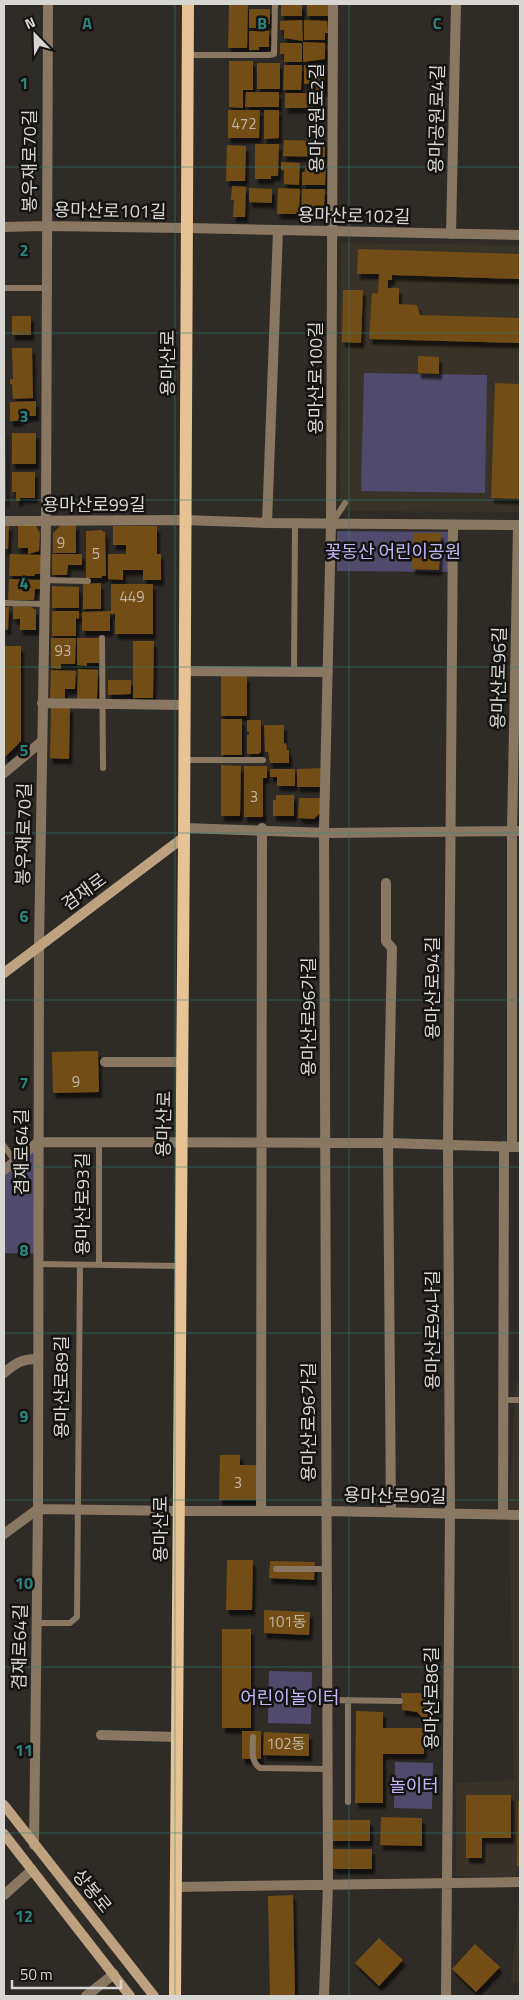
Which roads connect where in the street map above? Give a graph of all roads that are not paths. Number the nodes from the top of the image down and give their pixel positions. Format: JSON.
{"nodes":[{"id":1,"x":48,"y":4,"type":"edge"},
{"id":2,"x":188,"y":4,"type":"edge"},
{"id":3,"x":275,"y":4,"type":"edge"},
{"id":4,"x":333,"y":4,"type":"edge"},
{"id":5,"x":456,"y":4,"type":"edge"},
{"id":6,"x":188,"y":55,"type":"junction"},
{"id":7,"x":46,"y":226,"type":"junction"},
{"id":8,"x":4,"y":227,"type":"edge"},
{"id":9,"x":186,"y":228,"type":"junction"},
{"id":10,"x":278,"y":230,"type":"junction"},
{"id":11,"x":332,"y":232,"type":"junction"},
{"id":12,"x":451,"y":234,"type":"junction"},
{"id":13,"x":520,"y":235,"type":"edge"},
{"id":14,"x":4,"y":288,"type":"edge"},
{"id":15,"x":46,"y":288,"type":"junction"},
{"id":16,"x":345,"y":503,"type":"dead end"},
{"id":17,"x":184,"y":520,"type":"junction"},
{"id":18,"x":4,"y":521,"type":"edge"},
{"id":19,"x":46,"y":522,"type":"junction"},
{"id":20,"x":267,"y":523,"type":"junction"},
{"id":21,"x":295,"y":523,"type":"junction"},
{"id":22,"x":331,"y":524,"type":"junction"},
{"id":23,"x":519,"y":525,"type":"edge"},
{"id":24,"x":453,"y":526,"type":"junction"},
{"id":25,"x":44,"y":580,"type":"junction"},
{"id":26,"x":88,"y":581,"type":"dead end"},
{"id":27,"x":4,"y":603,"type":"edge"},
{"id":28,"x":44,"y":604,"type":"junction"},
{"id":29,"x":102,"y":638,"type":"dead end"},
{"id":30,"x":184,"y":671,"type":"junction"},
{"id":31,"x":294,"y":672,"type":"junction"},
{"id":32,"x":328,"y":672,"type":"junction"},
{"id":33,"x":42,"y":703,"type":"junction"},
{"id":34,"x":103,"y":704,"type":"junction"},
{"id":35,"x":184,"y":705,"type":"junction"},
{"id":36,"x":41,"y":742,"type":"junction"},
{"id":37,"x":184,"y":760,"type":"junction"},
{"id":38,"x":262,"y":760,"type":"dead end"},
{"id":39,"x":103,"y":768,"type":"dead end"},
{"id":40,"x":4,"y":773,"type":"edge"},
{"id":41,"x":262,"y":829,"type":"junction"},
{"id":42,"x":450,"y":831,"type":"junction"},
{"id":43,"x":324,"y":832,"type":"junction"},
{"id":44,"x":516,"y":832,"type":"edge"},
{"id":45,"x":184,"y":833,"type":"junction"},
{"id":46,"x":386,"y":883,"type":"dead end"},
{"id":47,"x":38,"y":946,"type":"junction"},
{"id":48,"x":4,"y":973,"type":"edge"},
{"id":49,"x":105,"y":1062,"type":"dead end"},
{"id":50,"x":182,"y":1062,"type":"junction"},
{"id":51,"x":38,"y":1142,"type":"junction"},
{"id":52,"x":99,"y":1143,"type":"junction"},
{"id":53,"x":263,"y":1143,"type":"junction"},
{"id":54,"x":326,"y":1143,"type":"junction"},
{"id":55,"x":388,"y":1143,"type":"junction"},
{"id":56,"x":182,"y":1144,"type":"junction"},
{"id":57,"x":4,"y":1146,"type":"edge"},
{"id":58,"x":448,"y":1146,"type":"junction"},
{"id":59,"x":512,"y":1146,"type":"edge"},
{"id":60,"x":15,"y":1161,"type":"junction"},
{"id":61,"x":4,"y":1170,"type":"edge"},
{"id":62,"x":38,"y":1264,"type":"junction"},
{"id":63,"x":80,"y":1265,"type":"junction"},
{"id":64,"x":99,"y":1265,"type":"junction"},
{"id":65,"x":181,"y":1266,"type":"junction"},
{"id":66,"x":38,"y":1359,"type":"junction"},
{"id":67,"x":4,"y":1373,"type":"edge"},
{"id":68,"x":503,"y":1400,"type":"junction"},
{"id":69,"x":520,"y":1400,"type":"edge"},
{"id":70,"x":38,"y":1509,"type":"junction"},
{"id":71,"x":78,"y":1509,"type":"junction"},
{"id":72,"x":260,"y":1511,"type":"junction"},
{"id":73,"x":325,"y":1511,"type":"junction"},
{"id":74,"x":179,"y":1512,"type":"junction"},
{"id":75,"x":391,"y":1512,"type":"junction"},
{"id":76,"x":450,"y":1513,"type":"junction"},
{"id":77,"x":503,"y":1514,"type":"junction"},
{"id":78,"x":520,"y":1515,"type":"edge"},
{"id":79,"x":4,"y":1534,"type":"edge"},
{"id":80,"x":276,"y":1569,"type":"dead end"},
{"id":81,"x":326,"y":1569,"type":"junction"},
{"id":82,"x":36,"y":1623,"type":"junction"},
{"id":83,"x":326,"y":1700,"type":"junction"},
{"id":84,"x":348,"y":1700,"type":"junction"},
{"id":85,"x":400,"y":1701,"type":"dead end"},
{"id":86,"x":100,"y":1735,"type":"dead end"},
{"id":87,"x":178,"y":1737,"type":"junction"},
{"id":88,"x":253,"y":1737,"type":"dead end"},
{"id":89,"x":326,"y":1769,"type":"junction"},
{"id":90,"x":348,"y":1802,"type":"dead end"},
{"id":91,"x":4,"y":1805,"type":"edge"},
{"id":92,"x":4,"y":1834,"type":"edge"},
{"id":93,"x":34,"y":1845,"type":"junction"},
{"id":94,"x":32,"y":1870,"type":"junction"},
{"id":95,"x":520,"y":1882,"type":"edge"},
{"id":96,"x":447,"y":1883,"type":"junction"},
{"id":97,"x":328,"y":1885,"type":"junction"},
{"id":98,"x":176,"y":1887,"type":"junction"},
{"id":99,"x":4,"y":1895,"type":"edge"},
{"id":100,"x":114,"y":1974,"type":"junction"},
{"id":101,"x":86,"y":1996,"type":"edge"},
{"id":102,"x":130,"y":1996,"type":"edge"},
{"id":103,"x":154,"y":1996,"type":"edge"},
{"id":104,"x":175,"y":1996,"type":"edge"},
{"id":105,"x":324,"y":1996,"type":"edge"},
{"id":106,"x":446,"y":1996,"type":"edge"}],
"edges":[{"from":1,"to":7,"type":"street","name":"봉우재로70길"},
{"from":2,"to":6,"type":"main road","name":"용마산로"},
{"from":3,"to":6,"type":"lane"},
{"from":4,"to":11,"type":"street","name":"용마공원로2길"},
{"from":5,"to":12,"type":"street","name":"용마공원로4길"},
{"from":6,"to":9,"type":"main road","name":"용마산로"},
{"from":7,"to":8,"type":"street","name":"용마산로101길"},
{"from":7,"to":9,"type":"street","name":"용마산로101길"},
{"from":7,"to":15,"type":"street","name":"봉우재로70길"},
{"from":9,"to":10,"type":"street","name":"용마산로102길"},
{"from":9,"to":17,"type":"main road","name":"용마산로"},
{"from":10,"to":11,"type":"street","name":"용마산로102길"},
{"from":10,"to":20,"type":"street"},
{"from":11,"to":12,"type":"street","name":"용마산로102길"},
{"from":11,"to":22,"type":"street","name":"용마산로100길"},
{"from":12,"to":13,"type":"street","name":"용마산로102길"},
{"from":14,"to":15,"type":"lane"},
{"from":15,"to":19,"type":"street","name":"봉우재로70길"},
{"from":16,"to":22,"type":"lane"},
{"from":17,"to":19,"type":"street","name":"용마산로99길"},
{"from":17,"to":20,"type":"street"},
{"from":17,"to":30,"type":"main road","name":"용마산로"},
{"from":18,"to":19,"type":"street","name":"용마산로99길"},
{"from":19,"to":25,"type":"street","name":"봉우재로70길"},
{"from":20,"to":21,"type":"street"},
{"from":21,"to":22,"type":"street"},
{"from":21,"to":31,"type":"lane"},
{"from":22,"to":24,"type":"street"},
{"from":22,"to":32,"type":"street","name":"용마산로96가길"},
{"from":23,"to":24,"type":"street"},
{"from":23,"to":44,"type":"street","name":"용마산로96길"},
{"from":24,"to":42,"type":"street"},
{"from":25,"to":26,"type":"lane"},
{"from":25,"to":28,"type":"street","name":"봉우재로70길"},
{"from":27,"to":28,"type":"lane"},
{"from":28,"to":33,"type":"street","name":"봉우재로70길"},
{"from":29,"to":34,"type":"lane"},
{"from":30,"to":31,"type":"street"},
{"from":30,"to":35,"type":"main road","name":"용마산로"},
{"from":31,"to":32,"type":"street"},
{"from":32,"to":43,"type":"street","name":"용마산로96가길"},
{"from":33,"to":34,"type":"street"},
{"from":33,"to":36,"type":"street","name":"봉우재로70길"},
{"from":34,"to":35,"type":"street"},
{"from":34,"to":39,"type":"lane"},
{"from":35,"to":37,"type":"main road","name":"용마산로"},
{"from":36,"to":40,"type":"street"},
{"from":36,"to":47,"type":"street","name":"봉우재로70길"},
{"from":37,"to":38,"type":"lane"},
{"from":37,"to":45,"type":"main road","name":"용마산로"},
{"from":41,"to":43,"type":"street"},
{"from":41,"to":45,"type":"street"},
{"from":41,"to":53,"type":"street"},
{"from":42,"to":43,"type":"street"},
{"from":42,"to":44,"type":"street"},
{"from":42,"to":58,"type":"street","name":"용마산로94길"},
{"from":43,"to":54,"type":"street","name":"용마산로96가길"},
{"from":44,"to":59,"type":"street"},
{"from":45,"to":47,"type":"main road","name":"겸재로"},
{"from":45,"to":50,"type":"main road","name":"용마산로"},
{"from":46,"to":55,"type":"street"},
{"from":47,"to":48,"type":"main road","name":"겸재로"},
{"from":47,"to":51,"type":"street","name":"겸재로64길"},
{"from":49,"to":50,"type":"street"},
{"from":50,"to":56,"type":"main road","name":"용마산로"},
{"from":51,"to":52,"type":"street","name":"용마산로93길"},
{"from":51,"to":60,"type":"street"},
{"from":51,"to":62,"type":"street","name":"겸재로64길"},
{"from":52,"to":56,"type":"street","name":"용마산로93길"},
{"from":52,"to":64,"type":"lane","name":"용마산로93길"},
{"from":53,"to":54,"type":"street"},
{"from":53,"to":56,"type":"street"},
{"from":53,"to":72,"type":"street"},
{"from":54,"to":55,"type":"street"},
{"from":54,"to":73,"type":"street","name":"용마산로96가길"},
{"from":55,"to":58,"type":"street"},
{"from":55,"to":75,"type":"street"},
{"from":56,"to":65,"type":"main road","name":"용마산로"},
{"from":57,"to":60,"type":"lane"},
{"from":58,"to":59,"type":"street"},
{"from":58,"to":76,"type":"street","name":"용마산로94나길"},
{"from":59,"to":68,"type":"street"},
{"from":60,"to":61,"type":"street"},
{"from":62,"to":63,"type":"lane","name":"용마산로93길"},
{"from":62,"to":66,"type":"street","name":"겸재로64길"},
{"from":63,"to":64,"type":"lane","name":"용마산로93길"},
{"from":63,"to":71,"type":"lane","name":"용마산로89길"},
{"from":64,"to":65,"type":"lane","name":"용마산로93길"},
{"from":65,"to":74,"type":"main road","name":"용마산로"},
{"from":66,"to":67,"type":"street"},
{"from":66,"to":70,"type":"street","name":"겸재로64길"},
{"from":68,"to":69,"type":"lane"},
{"from":68,"to":77,"type":"street"},
{"from":70,"to":71,"type":"street"},
{"from":70,"to":79,"type":"street"},
{"from":70,"to":82,"type":"street","name":"겸재로64길"},
{"from":71,"to":74,"type":"street"},
{"from":71,"to":82,"type":"lane","name":"용마산로89길"},
{"from":72,"to":73,"type":"street","name":"용마산로90길"},
{"from":72,"to":74,"type":"street","name":"용마산로90길"},
{"from":73,"to":75,"type":"street","name":"용마산로90길"},
{"from":73,"to":81,"type":"street","name":"용마산로96가길"},
{"from":74,"to":87,"type":"main road","name":"용마산로"},
{"from":75,"to":76,"type":"street","name":"용마산로90길"},
{"from":76,"to":77,"type":"street","name":"용마산로90길"},
{"from":76,"to":96,"type":"street","name":"용마산로86길"},
{"from":77,"to":78,"type":"street","name":"용마산로90길"},
{"from":80,"to":81,"type":"lane"},
{"from":81,"to":83,"type":"street","name":"용마산로96가길"},
{"from":82,"to":93,"type":"street","name":"겸재로64길"},
{"from":83,"to":84,"type":"lane"},
{"from":83,"to":89,"type":"street","name":"용마산로96가길"},
{"from":84,"to":85,"type":"lane"},
{"from":84,"to":90,"type":"lane"},
{"from":86,"to":87,"type":"street"},
{"from":87,"to":98,"type":"main road","name":"용마산로"},
{"from":88,"to":89,"type":"lane"},
{"from":89,"to":97,"type":"street","name":"용마산로96가길"},
{"from":91,"to":93,"type":"main road","name":"상봉로"},
{"from":92,"to":94,"type":"main road","name":"상봉로"},
{"from":93,"to":103,"type":"main road","name":"상봉로"},
{"from":94,"to":99,"type":"street"},
{"from":94,"to":100,"type":"main road","name":"상봉로"},
{"from":95,"to":96,"type":"street"},
{"from":96,"to":97,"type":"street"},
{"from":96,"to":106,"type":"street","name":"용마산로86길"},
{"from":97,"to":98,"type":"street"},
{"from":97,"to":105,"type":"street","name":"용마산로96가길"},
{"from":98,"to":104,"type":"main road","name":"용마산로"},
{"from":100,"to":101,"type":"street"},
{"from":100,"to":102,"type":"main road","name":"상봉로"}]}
